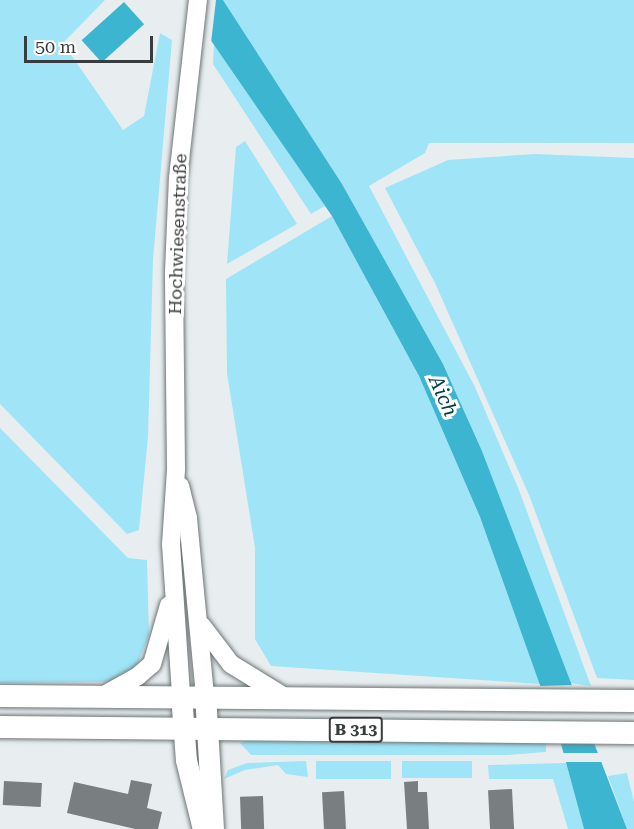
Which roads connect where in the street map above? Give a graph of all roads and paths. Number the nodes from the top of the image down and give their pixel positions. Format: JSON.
{"nodes":[{"id":1,"x":198,"y":0,"type":"edge"},
{"id":2,"x":176,"y":469,"type":"junction"},
{"id":3,"x":173,"y":576,"type":"junction"},
{"id":4,"x":199,"y":622,"type":"junction"},
{"id":5,"x":181,"y":694,"type":"junction"},
{"id":6,"x":205,"y":694,"type":"junction"},
{"id":7,"x":104,"y":695,"type":"junction"},
{"id":8,"x":0,"y":696,"type":"edge"},
{"id":9,"x":283,"y":696,"type":"junction"},
{"id":10,"x":634,"y":701,"type":"edge"},
{"id":11,"x":0,"y":727,"type":"edge"},
{"id":12,"x":183,"y":728,"type":"junction"},
{"id":13,"x":207,"y":728,"type":"junction"},
{"id":14,"x":634,"y":733,"type":"edge"},
{"id":15,"x":203,"y":829,"type":"edge"},
{"id":16,"x":213,"y":829,"type":"edge"}],
"edges":[{"from":1,"to":2,"type":"street","name":"Hochwiesenstraße"},
{"from":2,"to":3,"type":"street","name":"Hochwiesenstraße"},
{"from":2,"to":4,"type":"street","name":"Hochwiesenstraße"},
{"from":3,"to":5,"type":"street","name":"Hochwiesenstraße"},
{"from":3,"to":7,"type":"street"},
{"from":4,"to":6,"type":"street","name":"Hochwiesenstraße"},
{"from":4,"to":9,"type":"street"},
{"from":5,"to":6,"type":"main road","number":"B 313"},
{"from":5,"to":7,"type":"main road","number":"B 313"},
{"from":5,"to":12,"type":"main road"},
{"from":6,"to":9,"type":"main road","number":"B 313"},
{"from":6,"to":13,"type":"main road","name":"Hochwiesenstraße"},
{"from":7,"to":8,"type":"main road","number":"B 313"},
{"from":9,"to":10,"type":"main road","number":"B 313"},
{"from":11,"to":12,"type":"main road","number":"B 313"},
{"from":12,"to":13,"type":"main road","number":"B 313"},
{"from":12,"to":15,"type":"main road"},
{"from":13,"to":14,"type":"main road","number":"B 313"},
{"from":13,"to":16,"type":"main road","name":"Hochwiesenstraße"}]}
